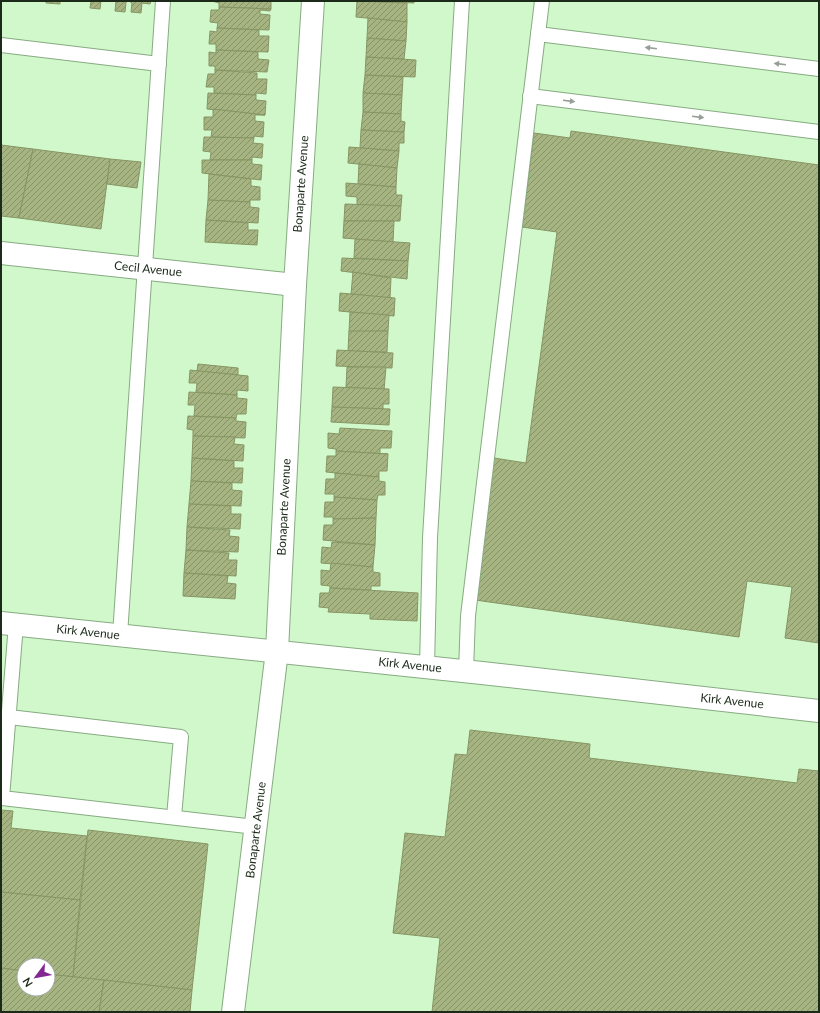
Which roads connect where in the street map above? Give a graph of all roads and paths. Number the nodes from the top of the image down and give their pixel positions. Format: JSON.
{"nodes":[{"id":1,"x":163,"y":1,"type":"edge"},
{"id":2,"x":313,"y":1,"type":"edge"},
{"id":3,"x":462,"y":1,"type":"edge"},
{"id":4,"x":542,"y":1,"type":"edge"},
{"id":5,"x":538,"y":34,"type":"junction"},
{"id":6,"x":1,"y":45,"type":"edge"},
{"id":7,"x":158,"y":64,"type":"junction"},
{"id":8,"x":819,"y":69,"type":"edge"},
{"id":9,"x":530,"y":96,"type":"junction"},
{"id":10,"x":819,"y":132,"type":"edge"},
{"id":11,"x":1,"y":253,"type":"edge"},
{"id":12,"x":145,"y":269,"type":"junction"},
{"id":13,"x":295,"y":286,"type":"junction"},
{"id":14,"x":9,"y":623,"type":"edge"},
{"id":15,"x":120,"y":635,"type":"junction"},
{"id":16,"x":277,"y":651,"type":"junction"},
{"id":17,"x":427,"y":667,"type":"junction"},
{"id":18,"x":466,"y":671,"type":"junction"},
{"id":19,"x":819,"y":711,"type":"edge"},
{"id":20,"x":9,"y":717,"type":"junction"},
{"id":21,"x":174,"y":818,"type":"junction"},
{"id":22,"x":256,"y":827,"type":"junction"},
{"id":23,"x":234,"y":1012,"type":"edge"}],
"edges":[{"from":1,"to":7,"type":"lane"},
{"from":2,"to":13,"type":"street","name":"Bonaparte Avenue"},
{"from":3,"to":17,"type":"lane"},
{"from":4,"to":5,"type":"lane"},
{"from":8,"to":5,"type":"lane","one_way":true},
{"from":5,"to":9,"type":"lane"},
{"from":6,"to":7,"type":"lane"},
{"from":7,"to":12,"type":"lane"},
{"from":9,"to":10,"type":"lane","one_way":true},
{"from":9,"to":18,"type":"lane"},
{"from":11,"to":12,"type":"street","name":"Cecil Avenue"},
{"from":12,"to":13,"type":"street","name":"Cecil Avenue"},
{"from":12,"to":15,"type":"lane"},
{"from":13,"to":16,"type":"street","name":"Bonaparte Avenue"},
{"from":14,"to":15,"type":"street","name":"Kirk Avenue"},
{"from":14,"to":20,"type":"lane"},
{"from":15,"to":16,"type":"street","name":"Kirk Avenue"},
{"from":16,"to":17,"type":"street","name":"Kirk Avenue"},
{"from":16,"to":22,"type":"street","name":"Bonaparte Avenue"},
{"from":17,"to":18,"type":"street","name":"Kirk Avenue"},
{"from":18,"to":19,"type":"street","name":"Kirk Avenue"},
{"from":20,"to":21,"type":"lane"},
{"from":20,"to":21,"type":"lane"},
{"from":21,"to":22,"type":"lane"},
{"from":22,"to":23,"type":"street","name":"Bonaparte Avenue"}]}
